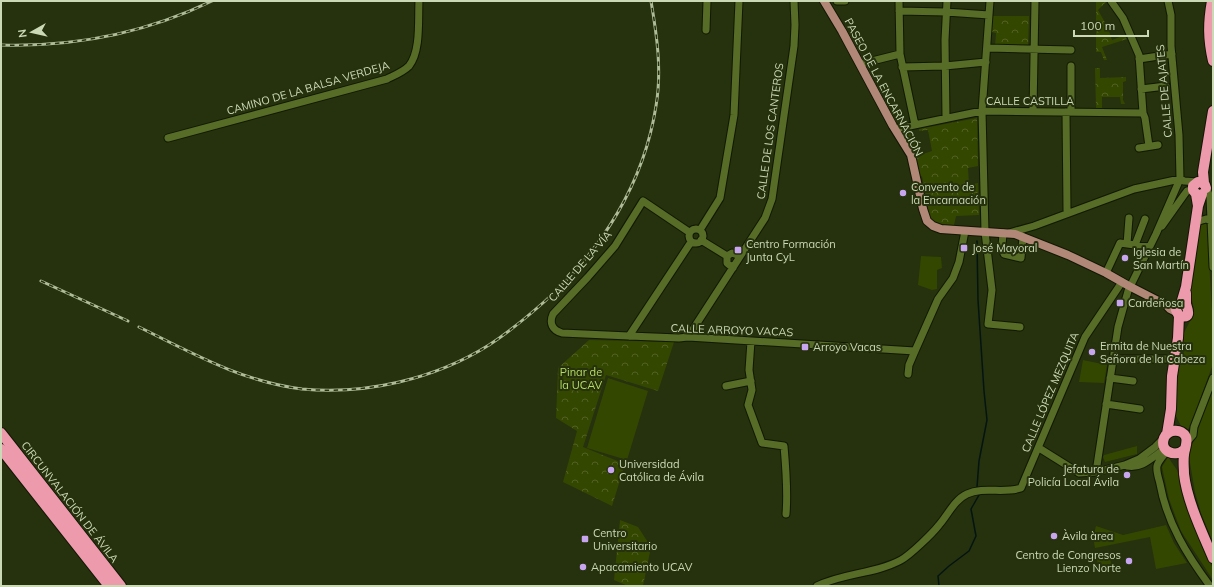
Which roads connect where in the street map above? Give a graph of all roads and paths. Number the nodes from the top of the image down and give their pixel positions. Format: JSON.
{"nodes":[{"id":1,"x":419,"y":1,"type":"edge"},
{"id":2,"x":707,"y":1,"type":"edge"},
{"id":3,"x":739,"y":1,"type":"edge"},
{"id":4,"x":794,"y":1,"type":"edge"},
{"id":5,"x":824,"y":1,"type":"edge"},
{"id":6,"x":845,"y":1,"type":"edge"},
{"id":7,"x":899,"y":1,"type":"edge"},
{"id":8,"x":947,"y":1,"type":"edge"},
{"id":9,"x":990,"y":1,"type":"edge"},
{"id":10,"x":1035,"y":1,"type":"edge"},
{"id":11,"x":1111,"y":1,"type":"edge"},
{"id":12,"x":1168,"y":1,"type":"edge"},
{"id":13,"x":1212,"y":1,"type":"edge"},
{"id":14,"x":837,"y":2,"type":"edge"},
{"id":15,"x":899,"y":11,"type":"junction"},
{"id":16,"x":946,"y":12,"type":"junction"},
{"id":17,"x":989,"y":15,"type":"junction"},
{"id":18,"x":706,"y":30,"type":"dead end"},
{"id":19,"x":987,"y":48,"type":"junction"},
{"id":20,"x":1034,"y":50,"type":"junction"},
{"id":21,"x":1071,"y":50,"type":"dead end"},
{"id":22,"x":900,"y":54,"type":"junction"},
{"id":23,"x":1172,"y":54,"type":"junction"},
{"id":24,"x":1139,"y":58,"type":"junction"},
{"id":25,"x":1213,"y":61,"type":"edge"},
{"id":26,"x":986,"y":62,"type":"junction"},
{"id":27,"x":860,"y":64,"type":"junction"},
{"id":28,"x":945,"y":66,"type":"junction"},
{"id":29,"x":1071,"y":66,"type":"dead end"},
{"id":30,"x":902,"y":67,"type":"junction"},
{"id":31,"x":1166,"y":86,"type":"dead end"},
{"id":32,"x":1141,"y":89,"type":"junction"},
{"id":33,"x":982,"y":111,"type":"junction"},
{"id":34,"x":1033,"y":111,"type":"junction"},
{"id":35,"x":1213,"y":111,"type":"edge"},
{"id":36,"x":1069,"y":112,"type":"junction"},
{"id":37,"x":1143,"y":113,"type":"junction"},
{"id":38,"x":946,"y":118,"type":"junction"},
{"id":39,"x":915,"y":125,"type":"junction"},
{"id":40,"x":894,"y":129,"type":"junction"},
{"id":41,"x":168,"y":138,"type":"dead end"},
{"id":42,"x":1158,"y":145,"type":"dead end"},
{"id":43,"x":1149,"y":146,"type":"junction"},
{"id":44,"x":1139,"y":148,"type":"dead end"},
{"id":45,"x":1180,"y":179,"type":"junction"},
{"id":46,"x":1199,"y":188,"type":"junction"},
{"id":47,"x":1068,"y":214,"type":"junction"},
{"id":48,"x":1129,"y":218,"type":"dead end"},
{"id":49,"x":1145,"y":219,"type":"dead end"},
{"id":50,"x":1210,"y":220,"type":"junction"},
{"id":51,"x":1196,"y":222,"type":"junction"},
{"id":52,"x":700,"y":230,"type":"junction"},
{"id":53,"x":971,"y":231,"type":"junction"},
{"id":54,"x":690,"y":232,"type":"junction"},
{"id":55,"x":985,"y":232,"type":"junction"},
{"id":56,"x":1004,"y":233,"type":"junction"},
{"id":57,"x":1156,"y":234,"type":"junction"},
{"id":58,"x":1023,"y":237,"type":"junction"},
{"id":59,"x":701,"y":240,"type":"junction"},
{"id":60,"x":692,"y":242,"type":"junction"},
{"id":61,"x":1131,"y":244,"type":"junction"},
{"id":62,"x":1149,"y":247,"type":"junction"},
{"id":63,"x":726,"y":256,"type":"junction"},
{"id":64,"x":740,"y":256,"type":"junction"},
{"id":65,"x":1213,"y":267,"type":"edge"},
{"id":66,"x":732,"y":268,"type":"junction"},
{"id":67,"x":1106,"y":273,"type":"junction"},
{"id":68,"x":1122,"y":282,"type":"junction"},
{"id":69,"x":1129,"y":286,"type":"junction"},
{"id":70,"x":1181,"y":310,"type":"junction"},
{"id":71,"x":552,"y":326,"type":"joint"},
{"id":72,"x":1020,"y":327,"type":"dead end"},
{"id":73,"x":629,"y":336,"type":"junction"},
{"id":74,"x":688,"y":337,"type":"junction"},
{"id":75,"x":751,"y":341,"type":"junction"},
{"id":76,"x":915,"y":351,"type":"junction"},
{"id":77,"x":1113,"y":359,"type":"junction"},
{"id":78,"x":1166,"y":359,"type":"dead end"},
{"id":79,"x":908,"y":374,"type":"dead end"},
{"id":80,"x":1110,"y":378,"type":"junction"},
{"id":81,"x":1213,"y":378,"type":"edge"},
{"id":82,"x":751,"y":381,"type":"junction"},
{"id":83,"x":1133,"y":381,"type":"dead end"},
{"id":84,"x":726,"y":386,"type":"dead end"},
{"id":85,"x":1106,"y":404,"type":"junction"},
{"id":86,"x":1140,"y":409,"type":"dead end"},
{"id":87,"x":1171,"y":409,"type":"junction"},
{"id":88,"x":1,"y":433,"type":"edge"},
{"id":89,"x":1165,"y":436,"type":"junction"},
{"id":90,"x":1183,"y":439,"type":"junction"},
{"id":91,"x":1039,"y":448,"type":"junction"},
{"id":92,"x":1,"y":449,"type":"edge"},
{"id":93,"x":1168,"y":451,"type":"junction"},
{"id":94,"x":1144,"y":464,"type":"junction"},
{"id":95,"x":1125,"y":465,"type":"junction"},
{"id":96,"x":1096,"y":472,"type":"junction"},
{"id":97,"x":1157,"y":472,"type":"junction"},
{"id":98,"x":1184,"y":475,"type":"junction"},
{"id":99,"x":786,"y":514,"type":"dead end"},
{"id":100,"x":1213,"y":558,"type":"edge"},
{"id":101,"x":109,"y":586,"type":"edge"},
{"id":102,"x":121,"y":586,"type":"edge"},
{"id":103,"x":817,"y":586,"type":"edge"},
{"id":104,"x":1210,"y":586,"type":"edge"}],
"edges":[{"from":1,"to":41,"type":"street","name":"CAMINO DE LA BALSA VERDEJA"},
{"from":2,"to":18,"type":"street"},
{"from":3,"to":52,"type":"street"},
{"from":4,"to":64,"type":"street","name":"CALLE DE LOS CANTEROS"},
{"from":5,"to":27,"type":"main road","name":"PASEO DE LA ENCARNACIÓN"},
{"from":6,"to":14,"type":"street"},
{"from":7,"to":15,"type":"street"},
{"from":8,"to":16,"type":"street"},
{"from":9,"to":17,"type":"street"},
{"from":10,"to":20,"type":"street"},
{"from":11,"to":24,"type":"street"},
{"from":12,"to":23,"type":"street","name":"CALLE DE AJATES"},
{"from":13,"to":25,"type":"highway"},
{"from":15,"to":16,"type":"street"},
{"from":15,"to":22,"type":"street"},
{"from":16,"to":17,"type":"street"},
{"from":16,"to":28,"type":"street"},
{"from":17,"to":19,"type":"street"},
{"from":19,"to":20,"type":"street"},
{"from":19,"to":26,"type":"street"},
{"from":20,"to":21,"type":"street"},
{"from":20,"to":34,"type":"street"},
{"from":22,"to":27,"type":"street"},
{"from":22,"to":30,"type":"street"},
{"from":23,"to":24,"type":"street"},
{"from":23,"to":45,"type":"street","name":"CALLE DE AJATES"},
{"from":24,"to":32,"type":"street"},
{"from":26,"to":28,"type":"street"},
{"from":26,"to":33,"type":"street"},
{"from":27,"to":40,"type":"main road","name":"PASEO DE LA ENCARNACIÓN"},
{"from":28,"to":30,"type":"street"},
{"from":28,"to":38,"type":"street"},
{"from":29,"to":36,"type":"street"},
{"from":30,"to":39,"type":"street"},
{"from":31,"to":32,"type":"street"},
{"from":32,"to":37,"type":"street"},
{"from":33,"to":34,"type":"street","name":"CALLE CASTILLA"},
{"from":33,"to":38,"type":"street","name":"CALLE CASTILLA"},
{"from":33,"to":55,"type":"street"},
{"from":34,"to":36,"type":"street","name":"CALLE CASTILLA"},
{"from":35,"to":46,"type":"highway"},
{"from":36,"to":37,"type":"street","name":"CALLE CASTILLA"},
{"from":36,"to":47,"type":"street"},
{"from":37,"to":43,"type":"street"},
{"from":38,"to":39,"type":"street","name":"CALLE CASTILLA"},
{"from":39,"to":40,"type":"street","name":"CALLE CASTILLA"},
{"from":40,"to":53,"type":"main road","name":"PASEO DE LA ENCARNACIÓN"},
{"from":42,"to":43,"type":"street"},
{"from":43,"to":44,"type":"street"},
{"from":45,"to":46,"type":"street"},
{"from":45,"to":47,"type":"street"},
{"from":45,"to":57,"type":"street"},
{"from":46,"to":50,"type":"street"},
{"from":46,"to":51,"type":"highway"},
{"from":46,"to":57,"type":"street"},
{"from":47,"to":56,"type":"street"},
{"from":48,"to":61,"type":"street"},
{"from":49,"to":61,"type":"street"},
{"from":50,"to":51,"type":"street"},
{"from":50,"to":65,"type":"street"},
{"from":51,"to":70,"type":"highway"},
{"from":52,"to":54,"type":"street"},
{"from":52,"to":59,"type":"street"},
{"from":53,"to":55,"type":"main road","name":"PASEO DE LA ENCARNACIÓN"},
{"from":53,"to":76,"type":"street"},
{"from":54,"to":60,"type":"street"},
{"from":54,"to":71,"type":"street","name":"CALLE DE LA VÍA"},
{"from":55,"to":56,"type":"main road","name":"PASEO DE LA ENCARNACIÓN"},
{"from":55,"to":72,"type":"street"},
{"from":56,"to":58,"type":"main road","name":"PASEO DE LA ENCARNACIÓN"},
{"from":56,"to":58,"type":"street"},
{"from":57,"to":62,"type":"street"},
{"from":58,"to":67,"type":"main road","name":"PASEO DE LA ENCARNACIÓN"},
{"from":59,"to":60,"type":"street"},
{"from":59,"to":63,"type":"street"},
{"from":60,"to":73,"type":"street"},
{"from":61,"to":62,"type":"street"},
{"from":61,"to":67,"type":"street"},
{"from":62,"to":69,"type":"street"},
{"from":63,"to":64,"type":"street"},
{"from":63,"to":66,"type":"street"},
{"from":64,"to":66,"type":"street","name":"CALLE DE LOS CANTEROS"},
{"from":66,"to":74,"type":"street","name":"CALLE DE LOS CANTEROS"},
{"from":67,"to":68,"type":"main road","name":"PASEO DE LA ENCARNACIÓN"},
{"from":68,"to":69,"type":"main road","name":"PASEO DE LA ENCARNACIÓN"},
{"from":68,"to":91,"type":"street","name":"CALLE LÓPEZ MEZQUITA"},
{"from":69,"to":70,"type":"main road","name":"PASEO DE LA ENCARNACIÓN"},
{"from":69,"to":77,"type":"street"},
{"from":70,"to":87,"type":"highway"},
{"from":71,"to":73,"type":"street","name":"CALLE ARROYO VACAS"},
{"from":73,"to":74,"type":"street","name":"CALLE ARROYO VACAS"},
{"from":74,"to":75,"type":"street","name":"CALLE ARROYO VACAS"},
{"from":75,"to":76,"type":"street","name":"CALLE ARROYO VACAS"},
{"from":75,"to":82,"type":"street"},
{"from":76,"to":79,"type":"street"},
{"from":77,"to":78,"type":"street"},
{"from":77,"to":80,"type":"street"},
{"from":80,"to":83,"type":"street"},
{"from":80,"to":85,"type":"street"},
{"from":81,"to":90,"type":"street"},
{"from":82,"to":84,"type":"street"},
{"from":82,"to":99,"type":"street"},
{"from":85,"to":86,"type":"street"},
{"from":85,"to":96,"type":"street"},
{"from":87,"to":89,"type":"highway"},
{"from":87,"to":90,"type":"highway"},
{"from":88,"to":102,"type":"highway","name":"CIRCUNVALACIÓN DE ÁVILA"},
{"from":89,"to":90,"type":"highway"},
{"from":89,"to":93,"type":"highway"},
{"from":89,"to":95,"type":"street"},
{"from":90,"to":93,"type":"highway"},
{"from":90,"to":98,"type":"highway"},
{"from":91,"to":96,"type":"street"},
{"from":91,"to":103,"type":"street","name":"CALLE LÓPEZ MEZQUITA"},
{"from":92,"to":101,"type":"highway","name":"CIRCUNVALACIÓN DE ÁVILA"},
{"from":93,"to":94,"type":"street"},
{"from":93,"to":97,"type":"street"},
{"from":93,"to":98,"type":"highway"},
{"from":94,"to":95,"type":"street"},
{"from":94,"to":97,"type":"street"},
{"from":95,"to":96,"type":"street"},
{"from":97,"to":104,"type":"street"},
{"from":98,"to":100,"type":"highway"}]}
